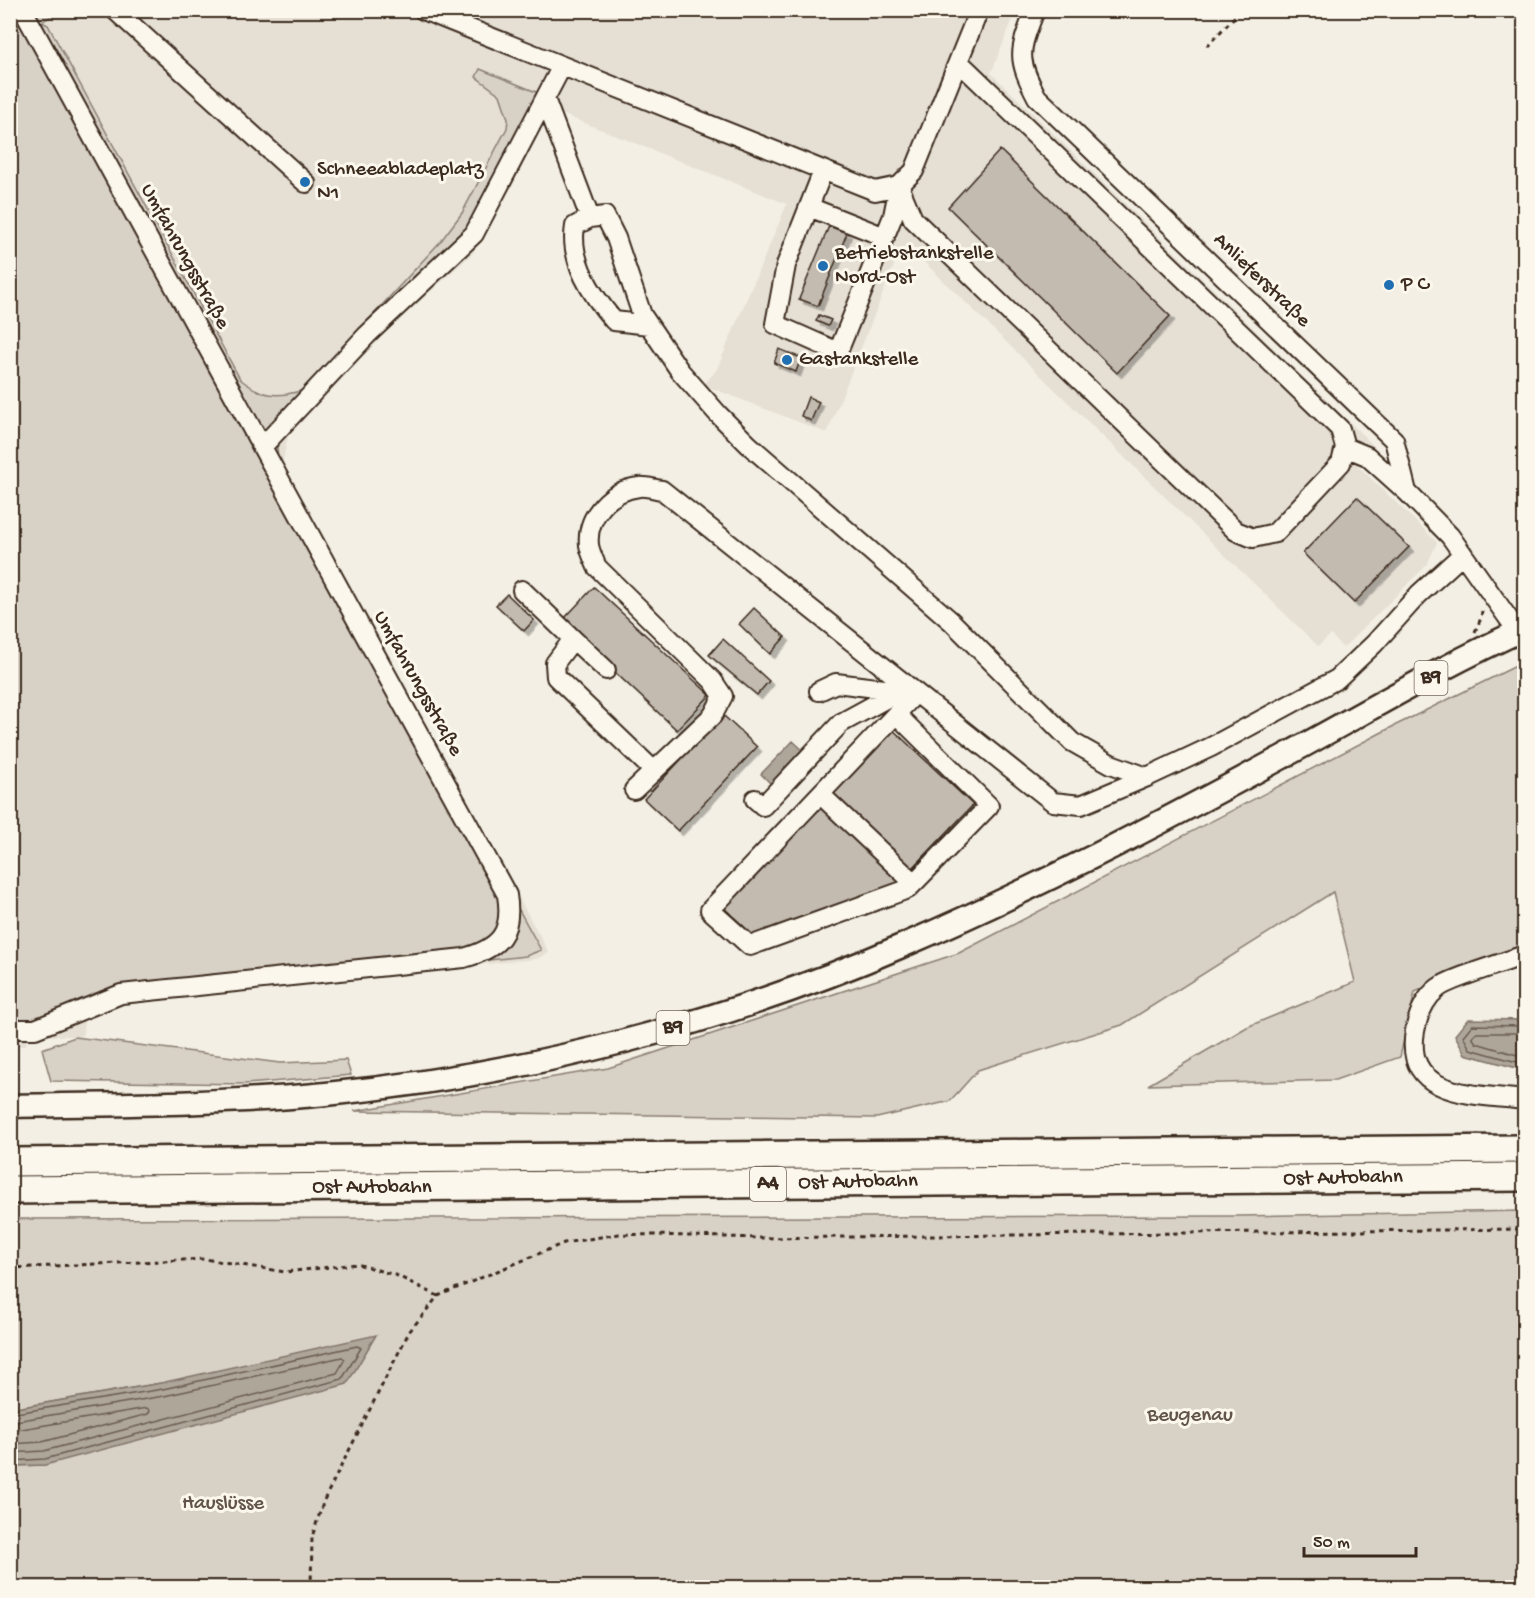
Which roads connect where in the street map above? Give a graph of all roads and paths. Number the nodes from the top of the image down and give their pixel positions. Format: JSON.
{"nodes":[{"id":1,"x":23,"y":10,"type":"edge"},
{"id":2,"x":115,"y":10,"type":"edge"},
{"id":3,"x":423,"y":10,"type":"edge"},
{"id":4,"x":980,"y":10,"type":"edge"},
{"id":5,"x":1035,"y":10,"type":"edge"},
{"id":6,"x":1241,"y":10,"type":"edge"},
{"id":7,"x":1207,"y":46,"type":"dead end"},
{"id":8,"x":959,"y":63,"type":"junction"},
{"id":9,"x":562,"y":66,"type":"junction"},
{"id":10,"x":545,"y":99,"type":"junction"},
{"id":11,"x":823,"y":171,"type":"junction"},
{"id":12,"x":306,"y":183,"type":"dead end"},
{"id":13,"x":899,"y":186,"type":"junction"},
{"id":14,"x":809,"y":207,"type":"junction"},
{"id":15,"x":590,"y":218,"type":"junction"},
{"id":16,"x":885,"y":237,"type":"junction"},
{"id":17,"x":649,"y":325,"type":"junction"},
{"id":18,"x":262,"y":447,"type":"junction"},
{"id":19,"x":1346,"y":447,"type":"junction"},
{"id":20,"x":1407,"y":492,"type":"junction"},
{"id":21,"x":1463,"y":554,"type":"junction"},
{"id":22,"x":522,"y":590,"type":"dead end"},
{"id":23,"x":1521,"y":631,"type":"edge"},
{"id":24,"x":573,"y":639,"type":"junction"},
{"id":25,"x":606,"y":670,"type":"dead end"},
{"id":26,"x":819,"y":691,"type":"dead end"},
{"id":27,"x":908,"y":691,"type":"junction"},
{"id":28,"x":896,"y":714,"type":"junction"},
{"id":29,"x":654,"y":771,"type":"junction"},
{"id":30,"x":1147,"y":777,"type":"junction"},
{"id":31,"x":634,"y":790,"type":"dead end"},
{"id":32,"x":820,"y":794,"type":"junction"},
{"id":33,"x":755,"y":799,"type":"dead end"},
{"id":34,"x":914,"y":884,"type":"junction"},
{"id":35,"x":1524,"y":955,"type":"edge"},
{"id":36,"x":10,"y":1029,"type":"edge"},
{"id":37,"x":1524,"y":1100,"type":"edge"},
{"id":38,"x":10,"y":1106,"type":"edge"},
{"id":39,"x":1524,"y":1149,"type":"edge"},
{"id":40,"x":10,"y":1162,"type":"edge"},
{"id":41,"x":1524,"y":1177,"type":"edge"},
{"id":42,"x":10,"y":1190,"type":"edge"},
{"id":43,"x":1524,"y":1229,"type":"edge"},
{"id":44,"x":10,"y":1268,"type":"edge"},
{"id":45,"x":438,"y":1296,"type":"junction"},
{"id":46,"x":311,"y":1587,"type":"edge"}],
"edges":[{"from":1,"to":18,"type":"street","name":"Umfahrungsstraße"},
{"from":2,"to":12,"type":"street"},
{"from":3,"to":9,"type":"street"},
{"from":4,"to":8,"type":"street"},
{"from":5,"to":20,"type":"street","name":"Anlieferstraße"},
{"from":6,"to":7,"type":"path"},
{"from":8,"to":13,"type":"street"},
{"from":8,"to":19,"type":"street"},
{"from":9,"to":10,"type":"street"},
{"from":9,"to":11,"type":"street"},
{"from":10,"to":15,"type":"street"},
{"from":10,"to":18,"type":"street"},
{"from":11,"to":13,"type":"street"},
{"from":11,"to":14,"type":"street"},
{"from":13,"to":16,"type":"street"},
{"from":13,"to":19,"type":"street"},
{"from":14,"to":16,"type":"street"},
{"from":14,"to":16,"type":"street"},
{"from":15,"to":17,"type":"street"},
{"from":15,"to":17,"type":"street"},
{"from":17,"to":30,"type":"street"},
{"from":18,"to":36,"type":"street","name":"Umfahrungsstraße"},
{"from":19,"to":20,"type":"street"},
{"from":20,"to":21,"type":"street"},
{"from":21,"to":23,"type":"street"},
{"from":21,"to":30,"type":"street"},
{"from":22,"to":24,"type":"street"},
{"from":23,"to":38,"type":"main road","number":"B9"},
{"from":24,"to":25,"type":"street"},
{"from":24,"to":29,"type":"street"},
{"from":26,"to":27,"type":"street"},
{"from":27,"to":28,"type":"street"},
{"from":27,"to":29,"type":"street"},
{"from":27,"to":30,"type":"street"},
{"from":27,"to":33,"type":"street"},
{"from":28,"to":32,"type":"street"},
{"from":28,"to":34,"type":"street"},
{"from":29,"to":31,"type":"street"},
{"from":32,"to":34,"type":"street"},
{"from":32,"to":34,"type":"street"},
{"from":35,"to":37,"type":"street"},
{"from":39,"to":40,"type":"highway","name":"Ost Autobahn","number":"A4"},
{"from":41,"to":42,"type":"highway","name":"Ost Autobahn","number":"A4"},
{"from":43,"to":45,"type":"path"},
{"from":44,"to":45,"type":"path"},
{"from":45,"to":46,"type":"path"}]}
